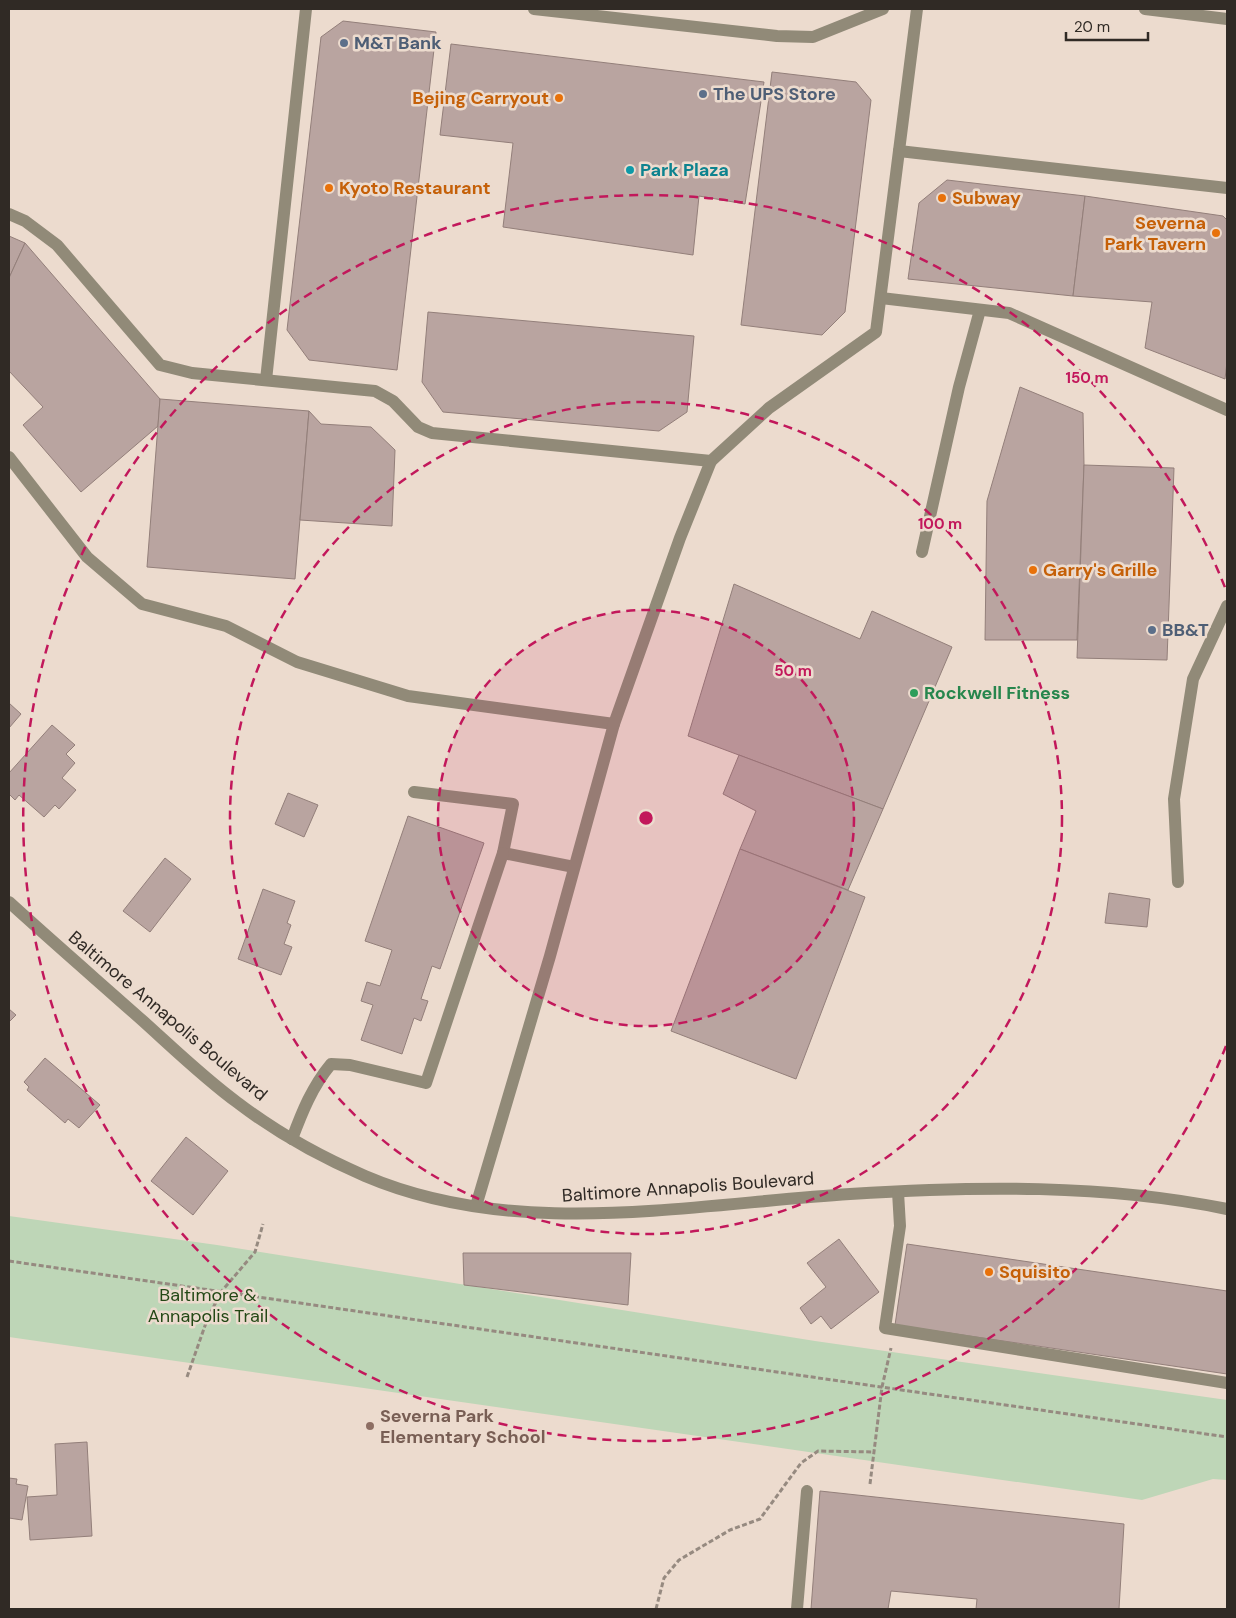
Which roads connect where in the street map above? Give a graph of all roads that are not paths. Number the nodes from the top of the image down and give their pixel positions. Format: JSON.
{"nodes":[{"id":1,"x":306,"y":9,"type":"edge"},
{"id":2,"x":534,"y":9,"type":"edge"},
{"id":3,"x":649,"y":9,"type":"edge"},
{"id":4,"x":883,"y":9,"type":"edge"},
{"id":5,"x":917,"y":9,"type":"edge"},
{"id":6,"x":1145,"y":9,"type":"edge"},
{"id":7,"x":1175,"y":10,"type":"edge"},
{"id":8,"x":1227,"y":18,"type":"edge"},
{"id":9,"x":647,"y":22,"type":"junction"},
{"id":10,"x":899,"y":151,"type":"junction"},
{"id":11,"x":1227,"y":188,"type":"edge"},
{"id":12,"x":9,"y":214,"type":"edge"},
{"id":13,"x":881,"y":298,"type":"junction"},
{"id":14,"x":980,"y":310,"type":"junction"},
{"id":15,"x":266,"y":380,"type":"junction"},
{"id":16,"x":1227,"y":410,"type":"edge"},
{"id":17,"x":9,"y":456,"type":"edge"},
{"id":18,"x":712,"y":460,"type":"junction"},
{"id":19,"x":922,"y":552,"type":"dead end"},
{"id":20,"x":1227,"y":606,"type":"edge"},
{"id":21,"x":614,"y":724,"type":"junction"},
{"id":22,"x":414,"y":792,"type":"dead end"},
{"id":23,"x":503,"y":853,"type":"junction"},
{"id":24,"x":574,"y":867,"type":"junction"},
{"id":25,"x":1178,"y":882,"type":"dead end"},
{"id":26,"x":10,"y":905,"type":"edge"},
{"id":27,"x":292,"y":1139,"type":"junction"},
{"id":28,"x":898,"y":1192,"type":"junction"},
{"id":29,"x":476,"y":1206,"type":"junction"},
{"id":30,"x":1227,"y":1209,"type":"edge"},
{"id":31,"x":1227,"y":1383,"type":"edge"},
{"id":32,"x":807,"y":1492,"type":"dead end"},
{"id":33,"x":797,"y":1609,"type":"edge"}],
"edges":[{"from":1,"to":15,"type":"street"},
{"from":2,"to":9,"type":"street"},
{"from":3,"to":9,"type":"street"},
{"from":4,"to":9,"type":"street"},
{"from":5,"to":10,"type":"street"},
{"from":6,"to":7,"type":"street"},
{"from":7,"to":8,"type":"street"},
{"from":10,"to":11,"type":"street"},
{"from":10,"to":13,"type":"street"},
{"from":12,"to":15,"type":"street"},
{"from":13,"to":14,"type":"street"},
{"from":13,"to":18,"type":"street"},
{"from":14,"to":16,"type":"street"},
{"from":14,"to":19,"type":"street"},
{"from":15,"to":18,"type":"street"},
{"from":17,"to":21,"type":"street"},
{"from":18,"to":21,"type":"street"},
{"from":20,"to":25,"type":"street"},
{"from":21,"to":24,"type":"street"},
{"from":22,"to":23,"type":"street"},
{"from":23,"to":24,"type":"street"},
{"from":23,"to":27,"type":"street"},
{"from":24,"to":29,"type":"street"},
{"from":26,"to":27,"type":"street","name":"Baltimore Annapolis Boulevard"},
{"from":27,"to":29,"type":"street","name":"Baltimore Annapolis Boulevard"},
{"from":28,"to":29,"type":"street","name":"Baltimore Annapolis Boulevard"},
{"from":28,"to":30,"type":"street","name":"Baltimore Annapolis Boulevard"},
{"from":28,"to":31,"type":"street"},
{"from":32,"to":33,"type":"street"}]}
